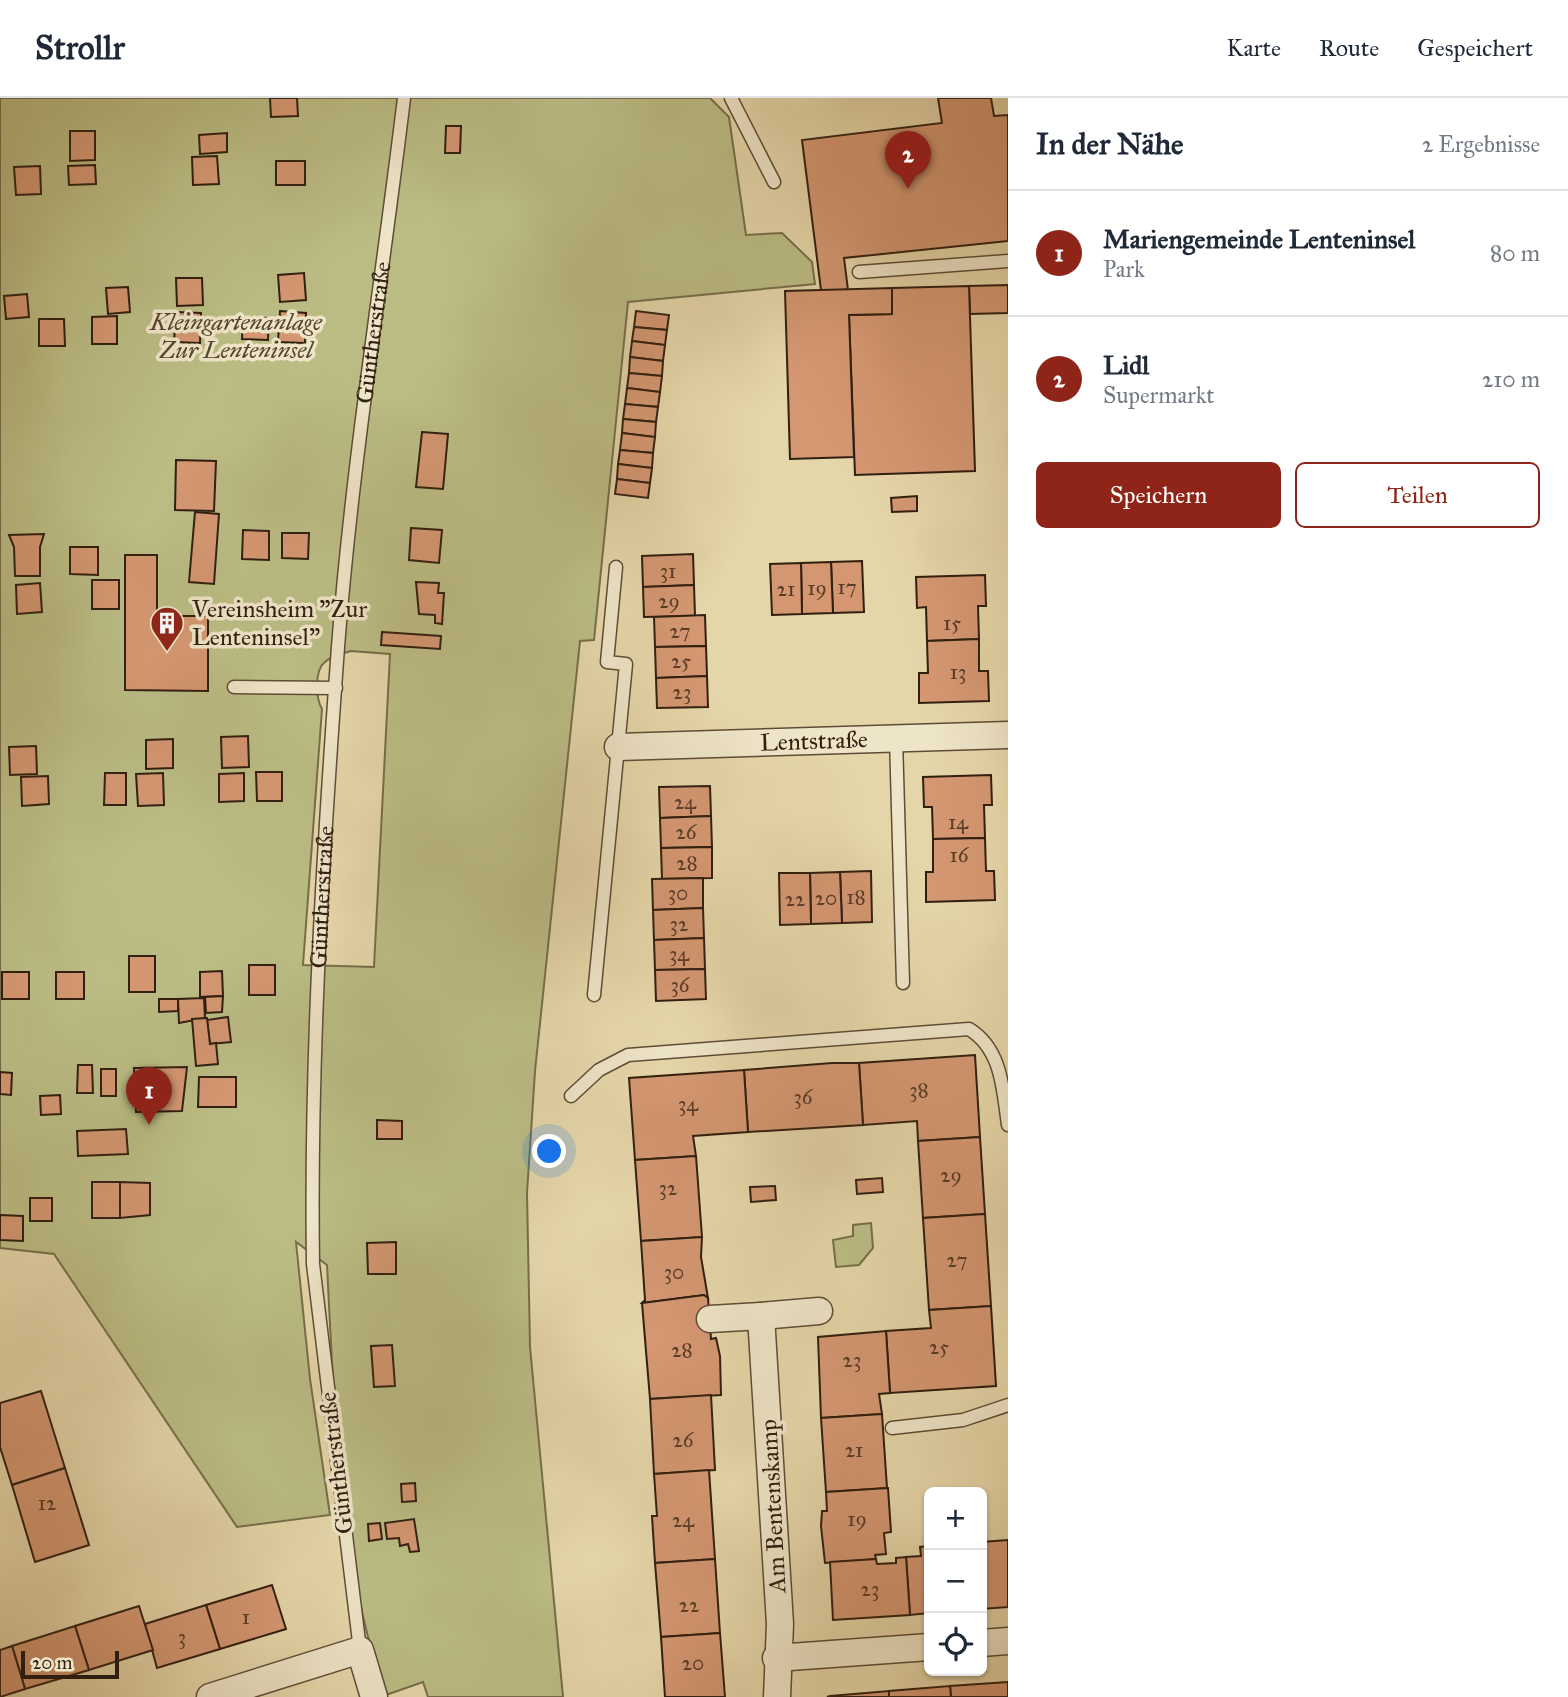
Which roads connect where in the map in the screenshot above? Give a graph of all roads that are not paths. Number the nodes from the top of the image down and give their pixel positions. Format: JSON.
{"nodes":[{"id":1,"x":404,"y":98,"type":"edge"},
{"id":2,"x":731,"y":98,"type":"edge"},
{"id":3,"x":774,"y":182,"type":"dead end"},
{"id":4,"x":1008,"y":261,"type":"edge"},
{"id":5,"x":859,"y":272,"type":"dead end"},
{"id":6,"x":616,"y":567,"type":"dead end"},
{"id":7,"x":234,"y":687,"type":"dead end"},
{"id":8,"x":336,"y":688,"type":"junction"},
{"id":9,"x":1008,"y":735,"type":"edge"},
{"id":10,"x":896,"y":738,"type":"junction"},
{"id":11,"x":618,"y":747,"type":"junction"},
{"id":12,"x":903,"y":983,"type":"dead end"},
{"id":13,"x":594,"y":995,"type":"dead end"},
{"id":14,"x":571,"y":1096,"type":"dead end"},
{"id":15,"x":1008,"y":1125,"type":"edge"},
{"id":16,"x":819,"y":1311,"type":"dead end"},
{"id":17,"x":761,"y":1316,"type":"junction"},
{"id":18,"x":710,"y":1319,"type":"dead end"},
{"id":19,"x":1008,"y":1405,"type":"edge"},
{"id":20,"x":892,"y":1428,"type":"dead end"},
{"id":21,"x":1008,"y":1641,"type":"edge"},
{"id":22,"x":987,"y":1643,"type":"edge"},
{"id":23,"x":924,"y":1647,"type":"edge"},
{"id":24,"x":360,"y":1650,"type":"junction"},
{"id":25,"x":776,"y":1658,"type":"junction"},
{"id":26,"x":211,"y":1697,"type":"edge"},
{"id":27,"x":374,"y":1697,"type":"edge"},
{"id":28,"x":777,"y":1697,"type":"edge"}],
"edges":[{"from":1,"to":8,"type":"lane","name":"Güntherstraße"},
{"from":2,"to":3,"type":"lane"},
{"from":4,"to":5,"type":"lane"},
{"from":6,"to":11,"type":"lane"},
{"from":7,"to":8,"type":"lane"},
{"from":8,"to":24,"type":"lane","name":"Güntherstraße"},
{"from":9,"to":10,"type":"street","name":"Lentstraße"},
{"from":10,"to":11,"type":"street","name":"Lentstraße"},
{"from":10,"to":12,"type":"lane"},
{"from":11,"to":13,"type":"lane"},
{"from":14,"to":15,"type":"lane"},
{"from":16,"to":17,"type":"street"},
{"from":17,"to":18,"type":"street"},
{"from":17,"to":25,"type":"street","name":"Am Bentenskamp"},
{"from":19,"to":20,"type":"lane"},
{"from":21,"to":22,"type":"street"},
{"from":23,"to":25,"type":"street"},
{"from":24,"to":26,"type":"street"},
{"from":24,"to":27,"type":"street","name":"Güntherstraße"},
{"from":25,"to":28,"type":"street","name":"Am Bentenskamp"}]}
